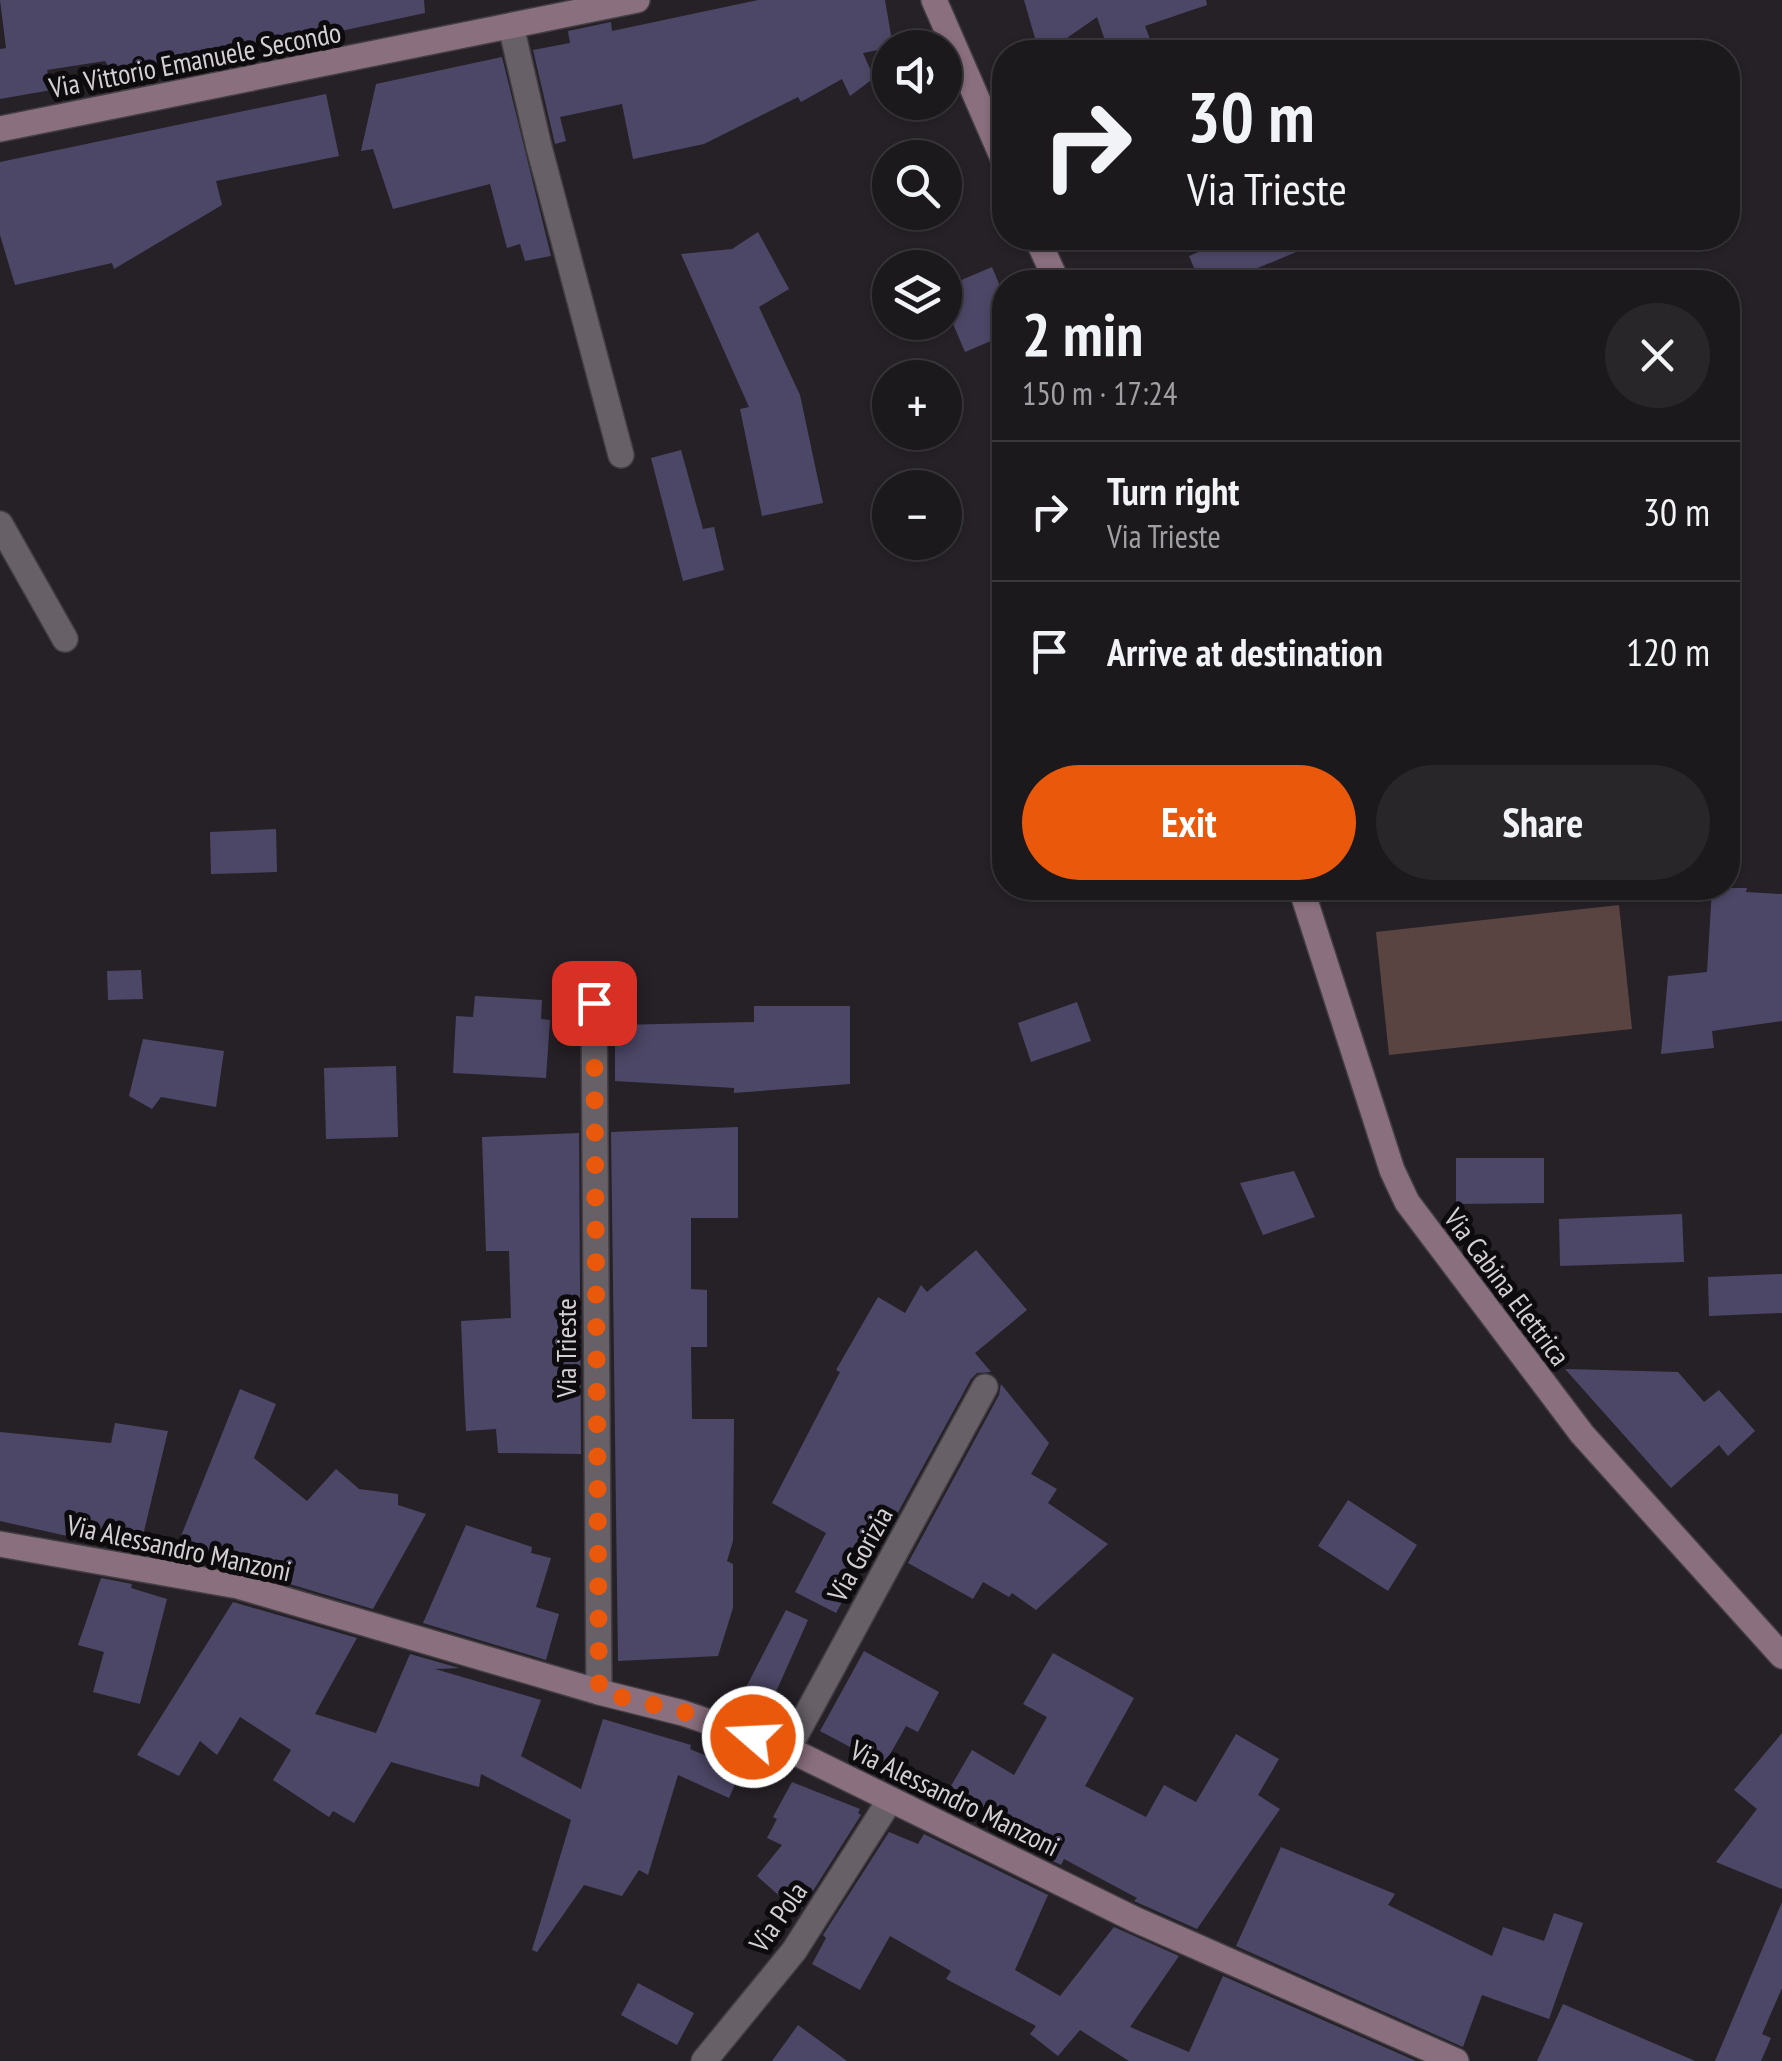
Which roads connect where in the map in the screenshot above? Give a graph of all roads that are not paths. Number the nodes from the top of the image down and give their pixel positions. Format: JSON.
{"nodes":[{"id":1,"x":636,"y":0,"type":"edge"},
{"id":2,"x":934,"y":0,"type":"edge"},
{"id":3,"x":511,"y":26,"type":"junction"},
{"id":4,"x":0,"y":129,"type":"edge"},
{"id":5,"x":992,"y":133,"type":"edge"},
{"id":6,"x":621,"y":454,"type":"dead end"},
{"id":7,"x":0,"y":524,"type":"edge"},
{"id":8,"x":65,"y":639,"type":"dead end"},
{"id":9,"x":1305,"y":900,"type":"edge"},
{"id":10,"x":594,"y":1003,"type":"dead end"},
{"id":11,"x":985,"y":1387,"type":"dead end"},
{"id":12,"x":0,"y":1544,"type":"edge"},
{"id":13,"x":1782,"y":1656,"type":"edge"},
{"id":14,"x":599,"y":1692,"type":"junction"},
{"id":15,"x":788,"y":1749,"type":"junction"},
{"id":16,"x":890,"y":1800,"type":"junction"},
{"id":17,"x":704,"y":2061,"type":"edge"},
{"id":18,"x":1456,"y":2061,"type":"edge"}],
"edges":[{"from":1,"to":3,"type":"street","name":"Via Vittorio Emanuele Secondo"},
{"from":2,"to":5,"type":"street"},
{"from":3,"to":4,"type":"street","name":"Via Vittorio Emanuele Secondo"},
{"from":3,"to":6,"type":"street"},
{"from":7,"to":8,"type":"street"},
{"from":9,"to":13,"type":"street","name":"Via Cabina Elettrica"},
{"from":10,"to":14,"type":"street","name":"Via Trieste"},
{"from":11,"to":15,"type":"street","name":"Via Gorizia"},
{"from":12,"to":14,"type":"street","name":"Via Alessandro Manzoni"},
{"from":14,"to":15,"type":"street","name":"Via Alessandro Manzoni"},
{"from":15,"to":16,"type":"street","name":"Via Alessandro Manzoni"},
{"from":16,"to":17,"type":"street","name":"Via Pola"},
{"from":16,"to":18,"type":"street","name":"Via Alessandro Manzoni"}]}
